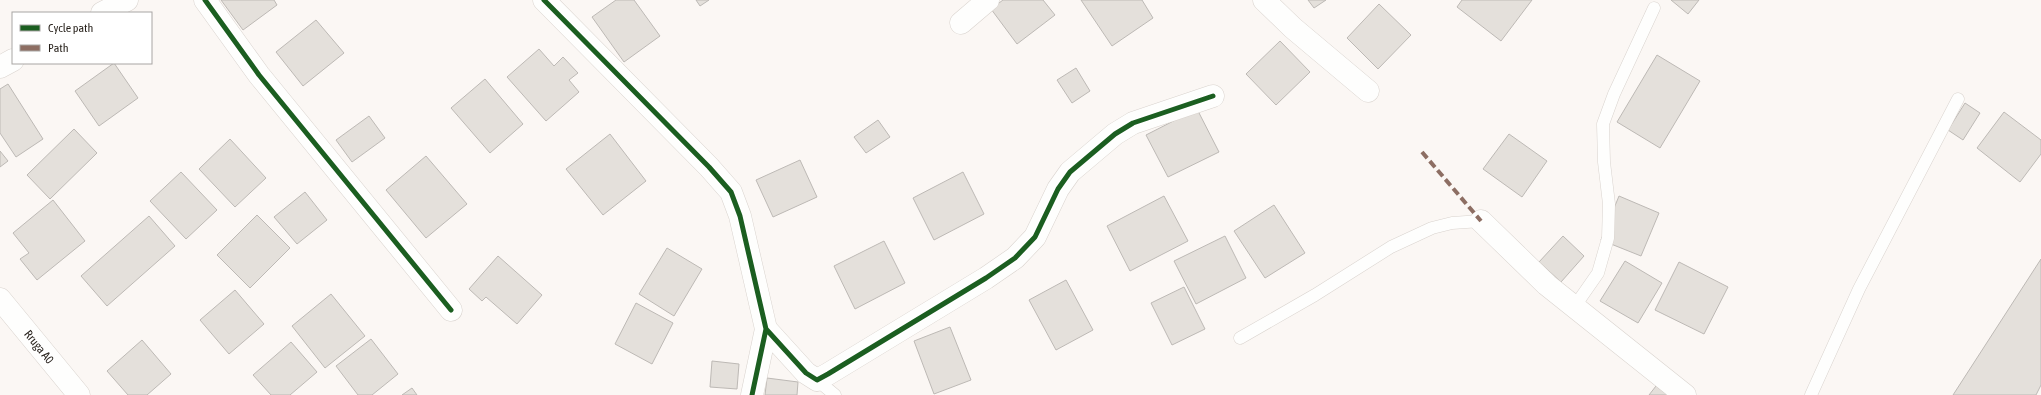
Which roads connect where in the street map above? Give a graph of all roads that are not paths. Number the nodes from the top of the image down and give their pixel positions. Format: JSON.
{"nodes":[{"id":1,"x":126,"y":0,"type":"edge"},
{"id":2,"x":205,"y":0,"type":"edge"},
{"id":3,"x":544,"y":0,"type":"edge"},
{"id":4,"x":988,"y":0,"type":"edge"},
{"id":5,"x":1264,"y":0,"type":"edge"},
{"id":6,"x":1654,"y":8,"type":"dead end"},
{"id":7,"x":104,"y":12,"type":"edge"},
{"id":8,"x":961,"y":23,"type":"dead end"},
{"id":9,"x":12,"y":61,"type":"edge"},
{"id":10,"x":0,"y":67,"type":"edge"},
{"id":11,"x":1368,"y":91,"type":"dead end"},
{"id":12,"x":1213,"y":96,"type":"dead end"},
{"id":13,"x":1958,"y":100,"type":"dead end"},
{"id":14,"x":1481,"y":221,"type":"joint"},
{"id":15,"x":0,"y":299,"type":"edge"},
{"id":16,"x":1575,"y":306,"type":"junction"},
{"id":17,"x":450,"y":310,"type":"dead end"},
{"id":18,"x":766,"y":329,"type":"junction"},
{"id":19,"x":1240,"y":338,"type":"dead end"},
{"id":20,"x":817,"y":380,"type":"junction"},
{"id":21,"x":79,"y":395,"type":"edge"},
{"id":22,"x":752,"y":395,"type":"edge"},
{"id":23,"x":835,"y":395,"type":"edge"},
{"id":24,"x":1685,"y":395,"type":"edge"},
{"id":25,"x":1811,"y":395,"type":"edge"}],
"edges":[{"from":1,"to":7,"type":"street"},
{"from":2,"to":17,"type":"street"},
{"from":3,"to":18,"type":"street"},
{"from":4,"to":8,"type":"street"},
{"from":5,"to":11,"type":"street"},
{"from":6,"to":16,"type":"lane"},
{"from":9,"to":10,"type":"street"},
{"from":12,"to":20,"type":"street"},
{"from":13,"to":25,"type":"lane"},
{"from":14,"to":16,"type":"street"},
{"from":14,"to":19,"type":"lane"},
{"from":15,"to":21,"type":"street","name":"Rruga A0"},
{"from":16,"to":24,"type":"street"},
{"from":18,"to":20,"type":"street"},
{"from":18,"to":22,"type":"street"},
{"from":20,"to":23,"type":"lane"}]}
